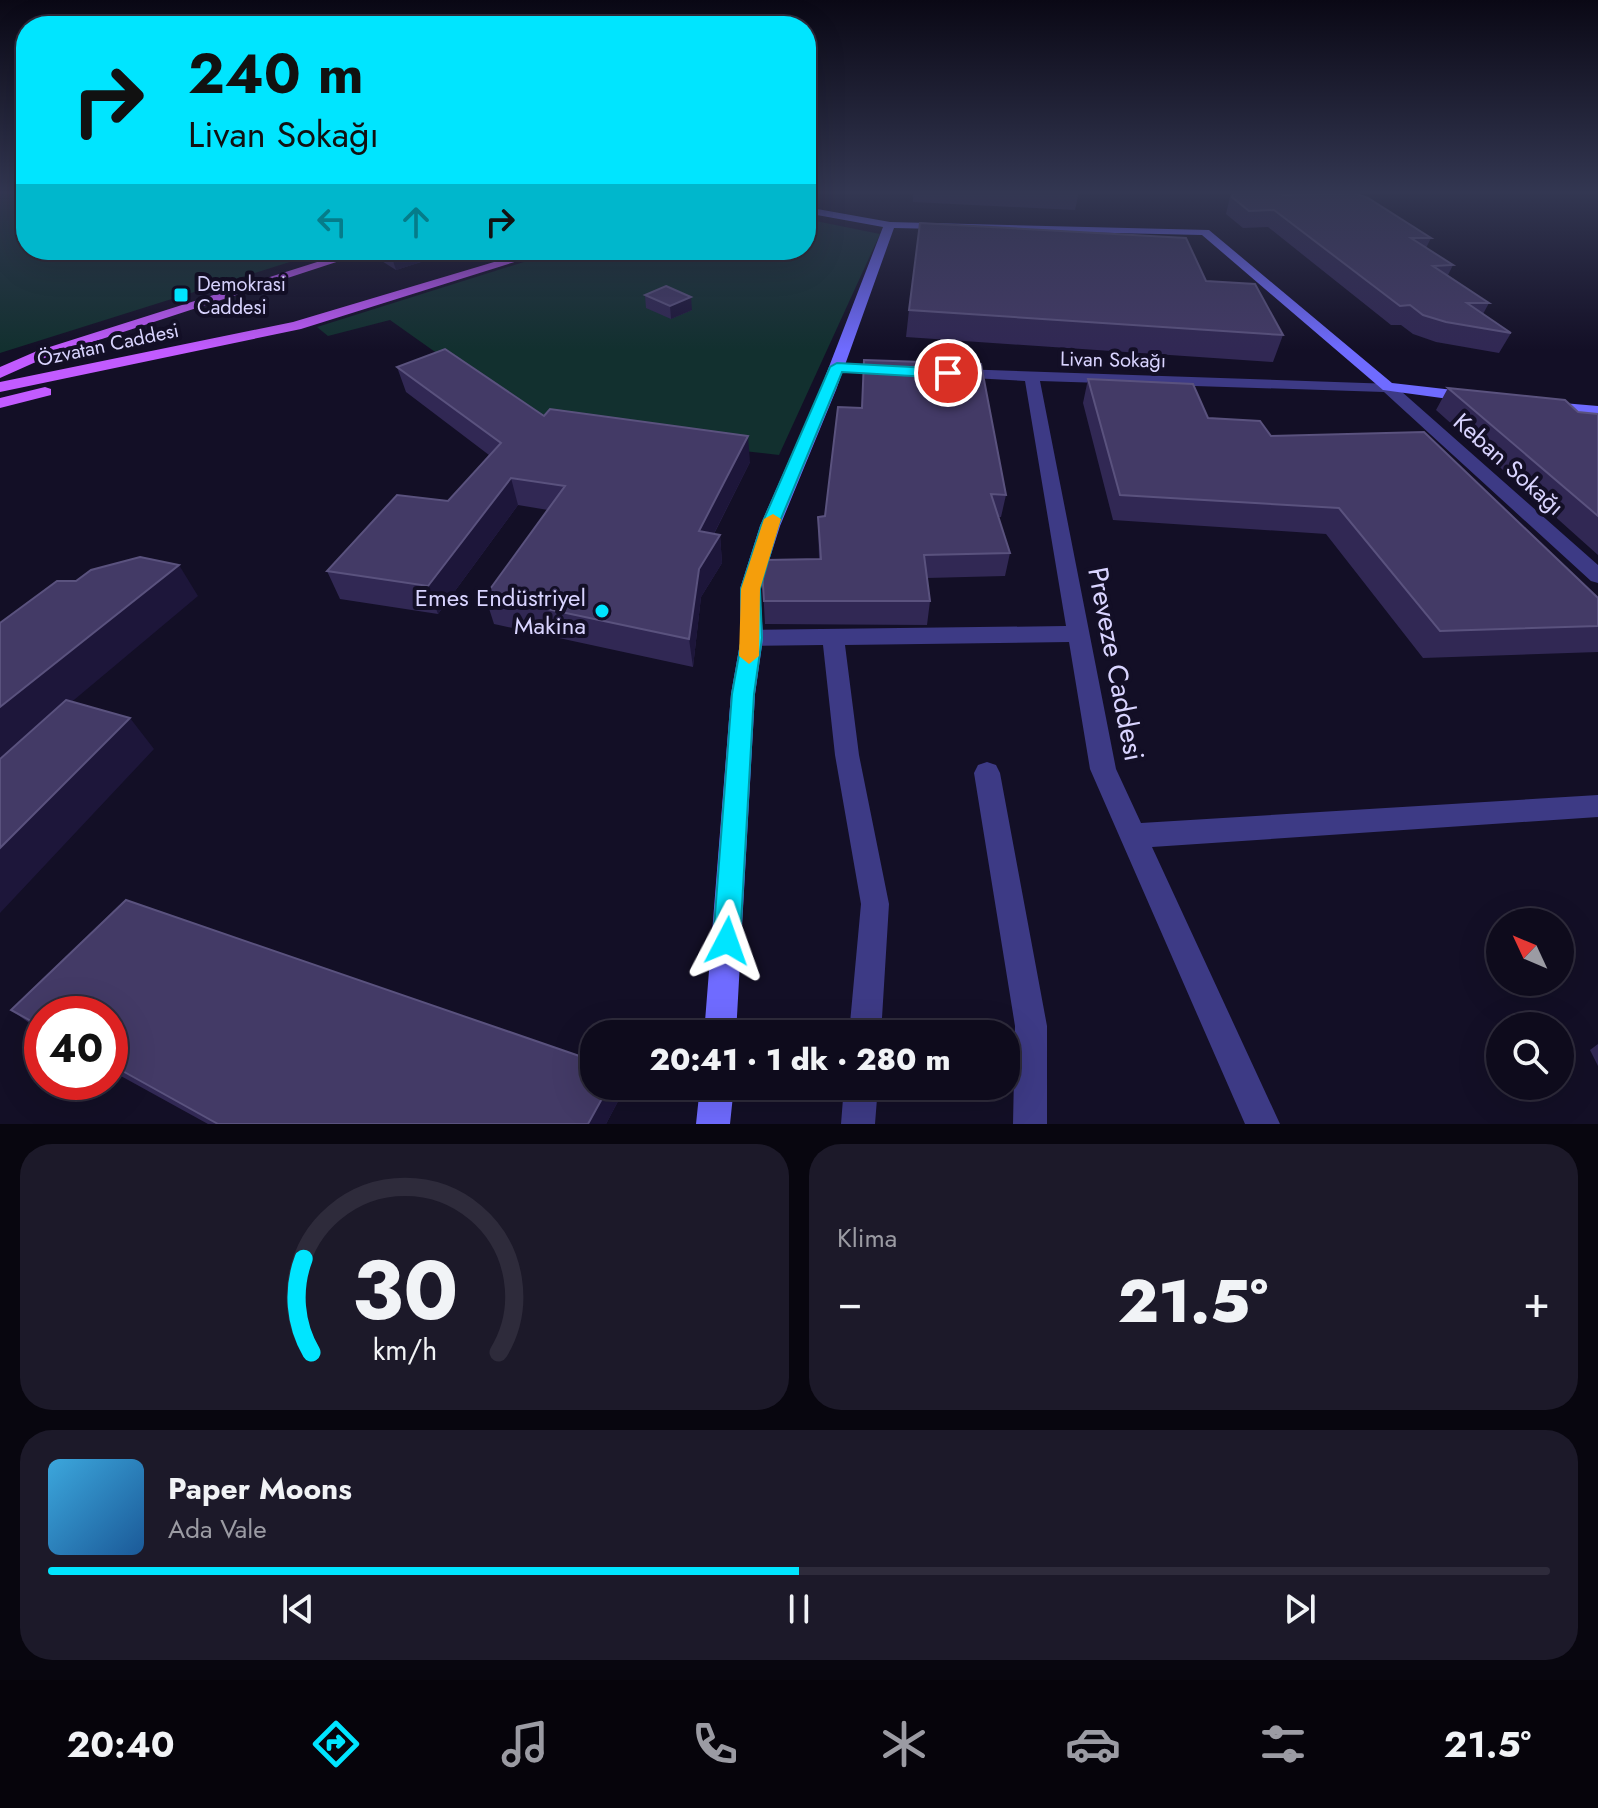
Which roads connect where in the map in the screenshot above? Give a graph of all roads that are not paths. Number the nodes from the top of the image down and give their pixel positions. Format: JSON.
{"nodes":[{"id":1,"x":883,"y":244,"type":"edge"},
{"id":2,"x":1220,"y":244,"type":"edge"},
{"id":3,"x":315,"y":260,"type":"edge"},
{"id":4,"x":336,"y":260,"type":"edge"},
{"id":5,"x":514,"y":260,"type":"edge"},
{"id":6,"x":296,"y":326,"type":"junction"},
{"id":7,"x":68,"y":346,"type":"junction"},
{"id":8,"x":0,"y":360,"type":"edge"},
{"id":9,"x":837,"y":367,"type":"junction"},
{"id":10,"x":912,"y":372,"type":"edge"},
{"id":11,"x":0,"y":373,"type":"edge"},
{"id":12,"x":69,"y":373,"type":"junction"},
{"id":13,"x":942,"y":373,"type":"edge"},
{"id":14,"x":1032,"y":378,"type":"junction"},
{"id":15,"x":0,"y":387,"type":"edge"},
{"id":16,"x":1388,"y":387,"type":"junction"},
{"id":17,"x":1482,"y":399,"type":"edge"},
{"id":18,"x":0,"y":403,"type":"edge"},
{"id":19,"x":1529,"y":404,"type":"edge"},
{"id":20,"x":1598,"y":411,"type":"edge"},
{"id":21,"x":1598,"y":576,"type":"edge"},
{"id":22,"x":1078,"y":634,"type":"junction"},
{"id":23,"x":833,"y":637,"type":"junction"},
{"id":24,"x":752,"y":638,"type":"junction"},
{"id":25,"x":987,"y":773,"type":"dead end"},
{"id":26,"x":1598,"y":806,"type":"edge"},
{"id":27,"x":1133,"y":836,"type":"junction"},
{"id":28,"x":721,"y":1020,"type":"edge"},
{"id":29,"x":866,"y":1020,"type":"edge"},
{"id":30,"x":716,"y":1100,"type":"edge"},
{"id":31,"x":860,"y":1100,"type":"edge"},
{"id":32,"x":713,"y":1124,"type":"edge"},
{"id":33,"x":858,"y":1124,"type":"edge"},
{"id":34,"x":1030,"y":1124,"type":"edge"},
{"id":35,"x":1263,"y":1124,"type":"edge"}],
"edges":[{"from":1,"to":9,"type":"street"},
{"from":2,"to":16,"type":"street"},
{"from":3,"to":8,"type":"main road"},
{"from":4,"to":7,"type":"main road"},
{"from":5,"to":6,"type":"main road","name":"Özvatan Caddesi"},
{"from":6,"to":12,"type":"main road","name":"Özvatan Caddesi"},
{"from":6,"to":18,"type":"main road"},
{"from":7,"to":11,"type":"main road"},
{"from":7,"to":12,"type":"main road"},
{"from":9,"to":10,"type":"street"},
{"from":9,"to":24,"type":"street"},
{"from":12,"to":15,"type":"main road","name":"Özvatan Caddesi"},
{"from":13,"to":14,"type":"street","name":"Livan Sokağı"},
{"from":14,"to":16,"type":"street","name":"Livan Sokağı"},
{"from":14,"to":22,"type":"street","name":"Preveze Caddesi"},
{"from":16,"to":17,"type":"street"},
{"from":16,"to":21,"type":"street","name":"Keban Sokağı"},
{"from":19,"to":20,"type":"street"},
{"from":22,"to":23,"type":"street"},
{"from":22,"to":27,"type":"street","name":"Preveze Caddesi"},
{"from":23,"to":24,"type":"street"},
{"from":23,"to":29,"type":"street"},
{"from":24,"to":28,"type":"street"},
{"from":25,"to":34,"type":"street"},
{"from":26,"to":27,"type":"street"},
{"from":27,"to":35,"type":"street","name":"Preveze Caddesi"},
{"from":30,"to":32,"type":"street"},
{"from":31,"to":33,"type":"street"}]}
